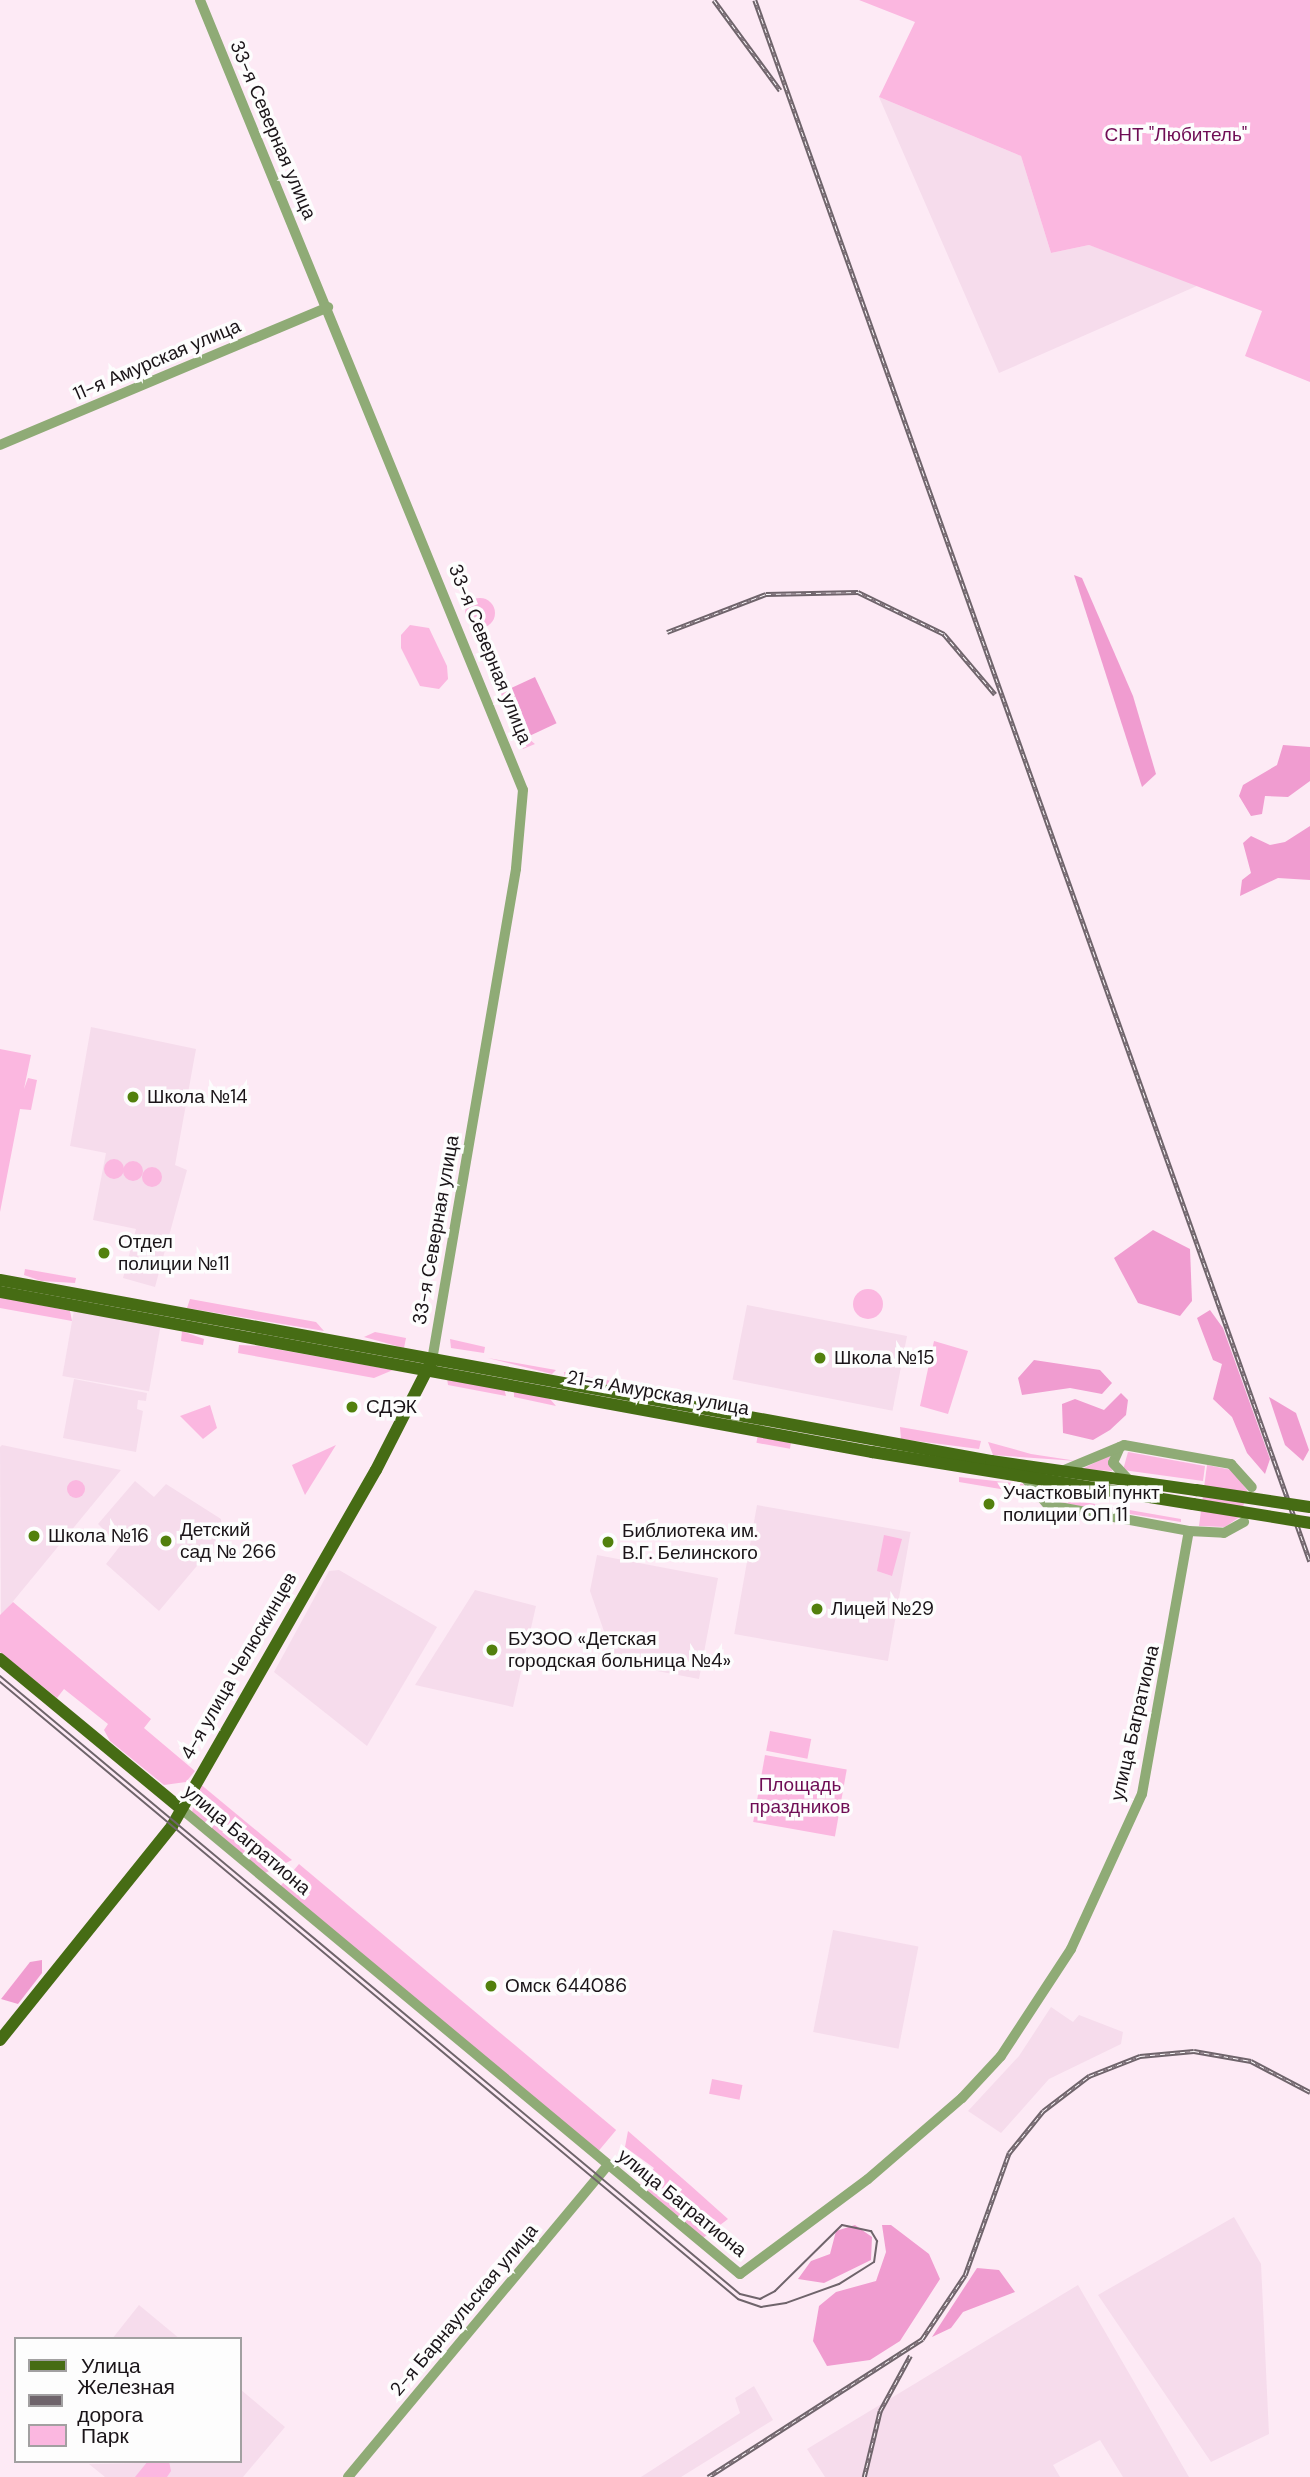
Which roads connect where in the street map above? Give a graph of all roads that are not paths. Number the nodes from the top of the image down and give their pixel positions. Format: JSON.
{"nodes":[{"id":1,"x":200,"y":0,"type":"edge"},
{"id":2,"x":328,"y":307,"type":"junction"},
{"id":3,"x":0,"y":445,"type":"edge"},
{"id":4,"x":0,"y":1280,"type":"edge"},
{"id":5,"x":0,"y":1292,"type":"edge"},
{"id":6,"x":430,"y":1364,"type":"junction"},
{"id":7,"x":756,"y":1424,"type":"junction"},
{"id":8,"x":1124,"y":1445,"type":"junction"},
{"id":9,"x":1055,"y":1471,"type":"junction"},
{"id":10,"x":1026,"y":1479,"type":"junction"},
{"id":11,"x":1132,"y":1481,"type":"junction"},
{"id":12,"x":1062,"y":1485,"type":"junction"},
{"id":13,"x":1252,"y":1487,"type":"dead end"},
{"id":14,"x":1048,"y":1505,"type":"junction"},
{"id":15,"x":1310,"y":1507,"type":"edge"},
{"id":16,"x":1244,"y":1522,"type":"dead end"},
{"id":17,"x":1310,"y":1523,"type":"edge"},
{"id":18,"x":1189,"y":1531,"type":"junction"},
{"id":19,"x":0,"y":1659,"type":"edge"},
{"id":20,"x":179,"y":1807,"type":"junction"},
{"id":21,"x":0,"y":2040,"type":"edge"},
{"id":22,"x":607,"y":2166,"type":"junction"},
{"id":23,"x":348,"y":2477,"type":"edge"}],
"edges":[{"from":1,"to":2,"type":"street","name":"33-я Северная улица"},
{"from":2,"to":3,"type":"street","name":"11-я Амурская улица"},
{"from":2,"to":6,"type":"street","name":"33-я Северная улица"},
{"from":4,"to":6,"type":"main road","name":"21-я Амурская улица"},
{"from":5,"to":6,"type":"main road","name":"21-я Амурская улица"},
{"from":6,"to":7,"type":"main road","name":"21-я Амурская улица"},
{"from":6,"to":20,"type":"main road","name":"4-я улица Челюскинцев"},
{"from":7,"to":9,"type":"main road","name":"21-я Амурская улица"},
{"from":7,"to":10,"type":"main road","name":"21-я Амурская улица"},
{"from":8,"to":9,"type":"street"},
{"from":8,"to":11,"type":"street"},
{"from":8,"to":13,"type":"street"},
{"from":9,"to":11,"type":"main road","name":"21-я Амурская улица"},
{"from":10,"to":12,"type":"main road","name":"21-я Амурская улица"},
{"from":10,"to":14,"type":"street"},
{"from":11,"to":15,"type":"main road","name":"21-я Амурская улица","bridge":true},
{"from":12,"to":14,"type":"street"},
{"from":12,"to":17,"type":"main road","name":"21-я Амурская улица","bridge":true},
{"from":14,"to":18,"type":"street"},
{"from":16,"to":18,"type":"street"},
{"from":18,"to":22,"type":"street","name":"улица Багратиона"},
{"from":19,"to":20,"type":"main road","name":"улица Багратиона"},
{"from":20,"to":21,"type":"main road","name":"4-я улица Челюскинцев"},
{"from":20,"to":22,"type":"street","name":"улица Багратиона"},
{"from":22,"to":23,"type":"street","name":"2-я Барнаульская улица"}]}
